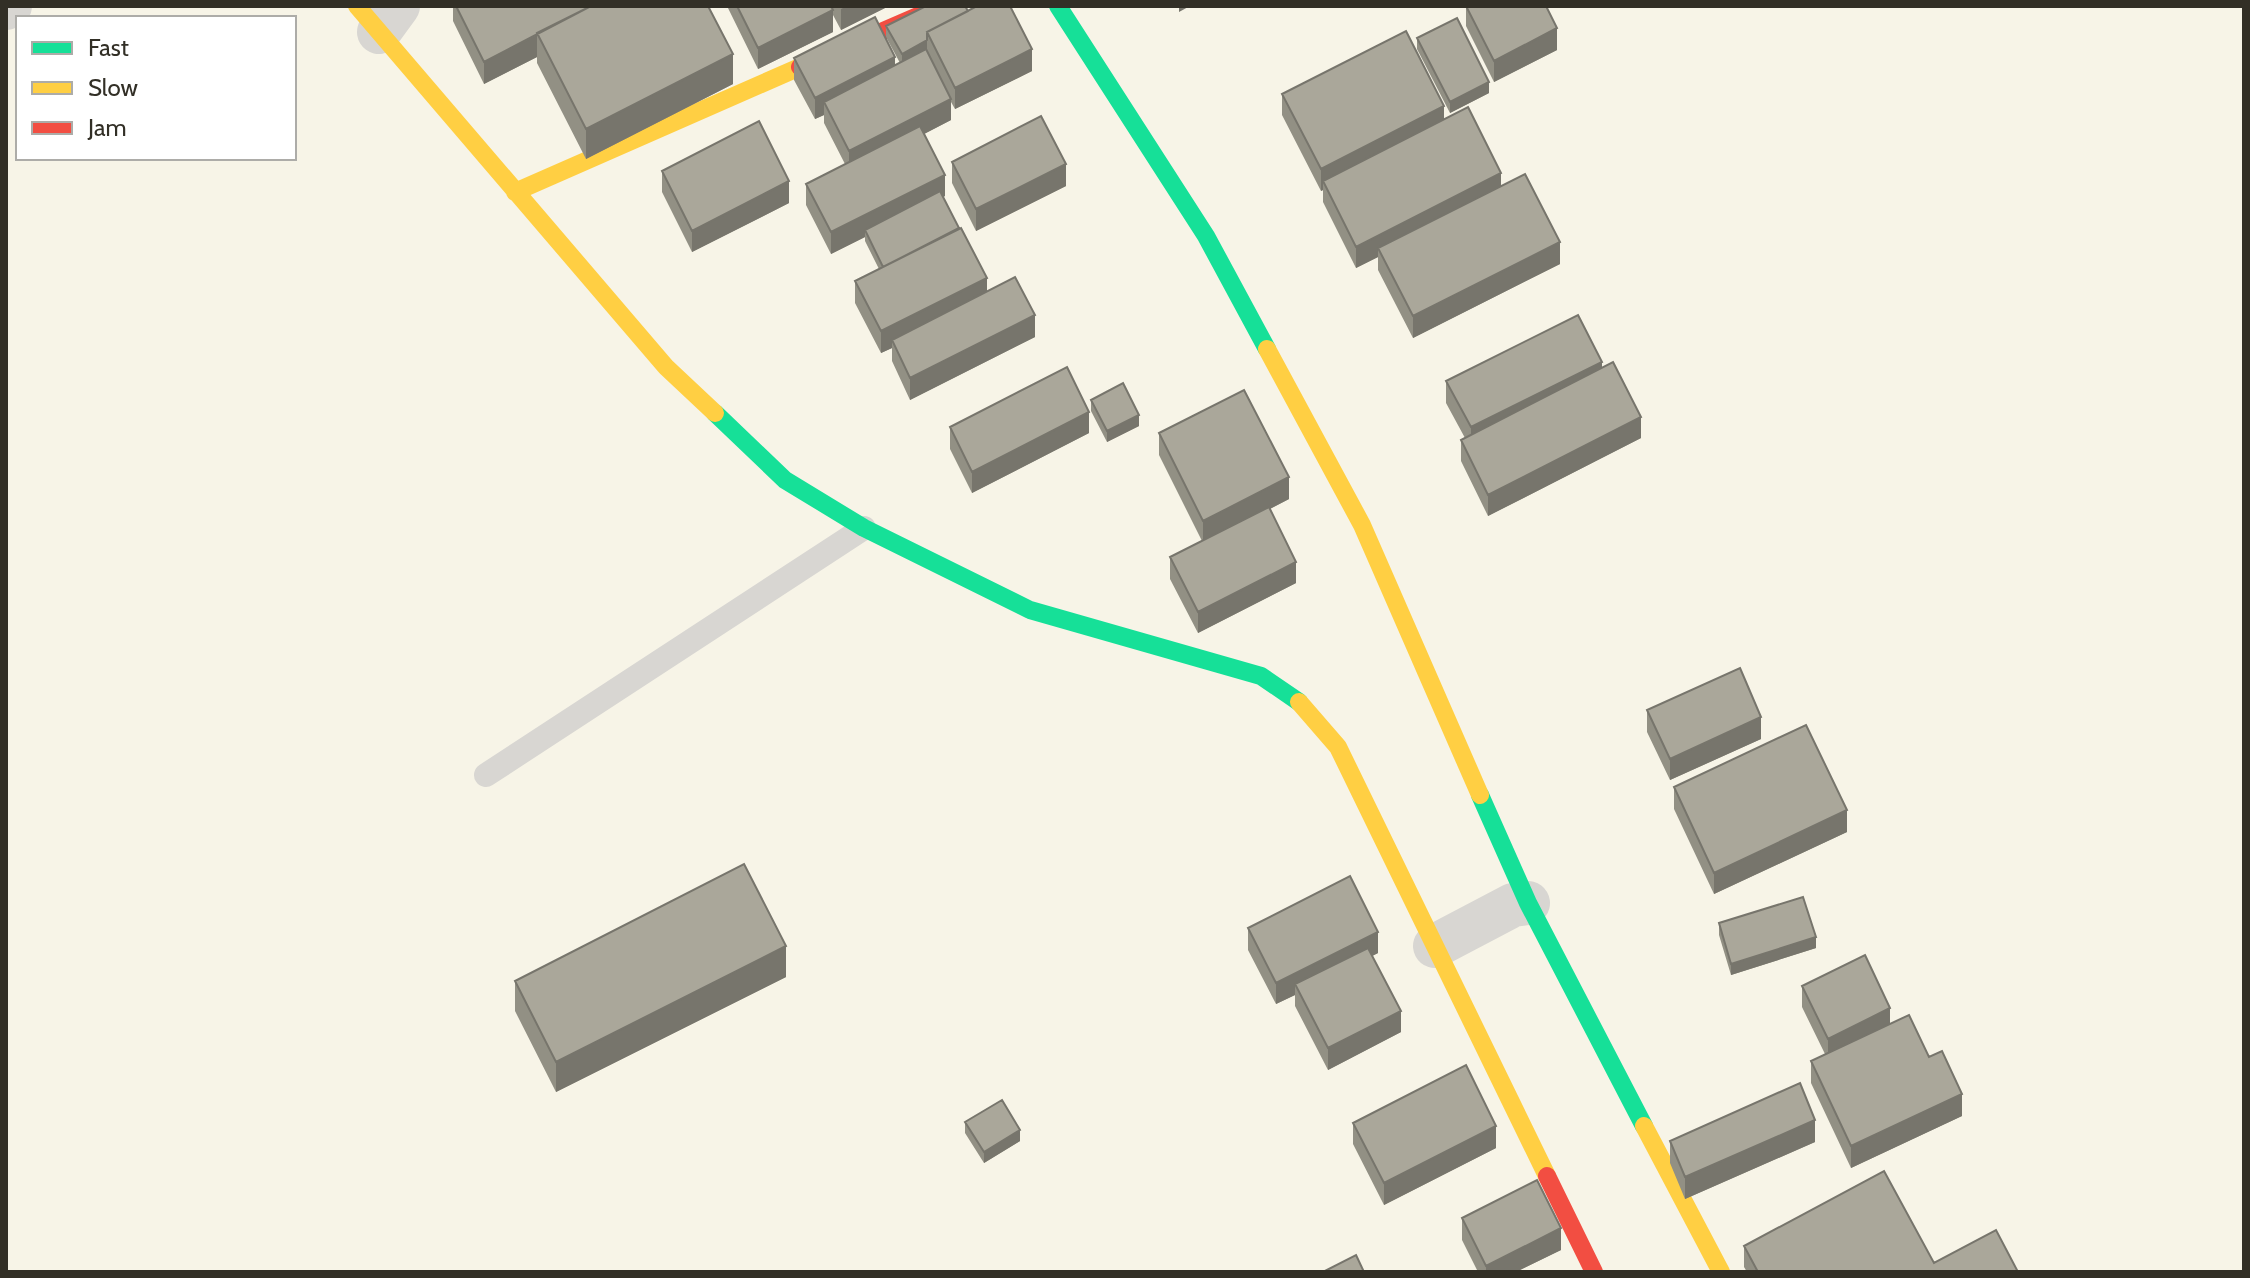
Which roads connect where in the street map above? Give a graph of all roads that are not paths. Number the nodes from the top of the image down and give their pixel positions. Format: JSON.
{"nodes":[{"id":1,"x":941,"y":6,"type":"edge"},
{"id":2,"x":1058,"y":6,"type":"edge"},
{"id":3,"x":378,"y":15,"type":"edge"},
{"id":4,"x":515,"y":192,"type":"junction"},
{"id":5,"x":864,"y":528,"type":"junction"},
{"id":6,"x":486,"y":775,"type":"dead end"},
{"id":7,"x":1521,"y":904,"type":"junction"},
{"id":8,"x":1452,"y":936,"type":"junction"},
{"id":9,"x":1594,"y":1272,"type":"edge"},
{"id":10,"x":1721,"y":1272,"type":"edge"}],
"edges":[{"from":1,"to":4,"type":"street"},
{"from":2,"to":7,"type":"street"},
{"from":3,"to":4,"type":"street"},
{"from":4,"to":5,"type":"street"},
{"from":5,"to":6,"type":"lane"},
{"from":5,"to":8,"type":"street"},
{"from":7,"to":8,"type":"street"},
{"from":7,"to":10,"type":"street"},
{"from":8,"to":9,"type":"street"}]}
